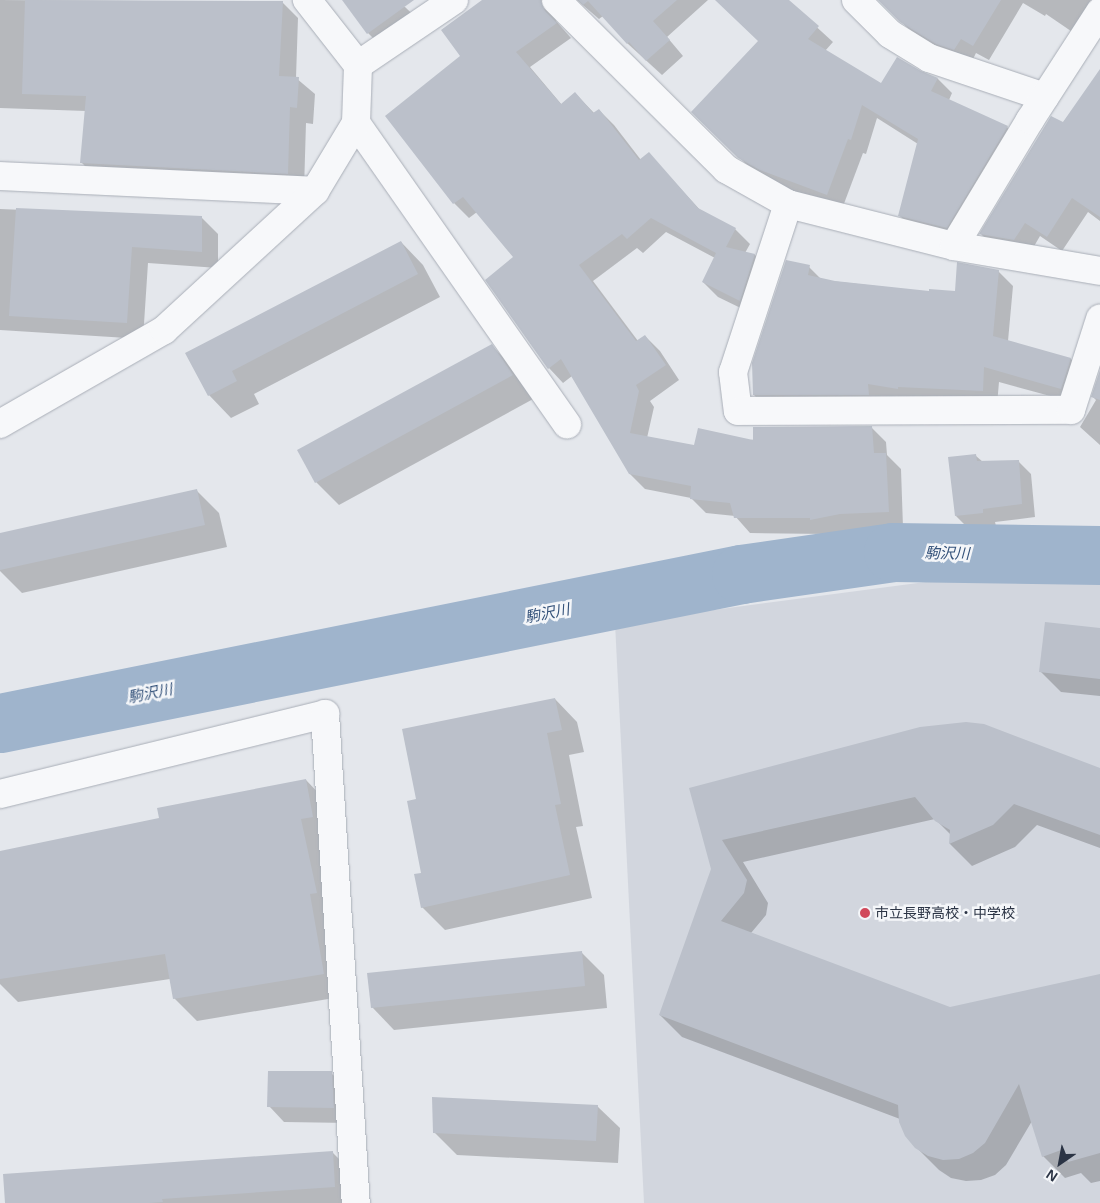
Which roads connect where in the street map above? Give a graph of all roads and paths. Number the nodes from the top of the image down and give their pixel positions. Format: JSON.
{"nodes":[{"id":1,"x":307,"y":0,"type":"edge"},
{"id":2,"x":454,"y":0,"type":"edge"},
{"id":3,"x":556,"y":0,"type":"edge"},
{"id":4,"x":856,"y":0,"type":"edge"},
{"id":5,"x":1100,"y":12,"type":"edge"},
{"id":6,"x":358,"y":64,"type":"junction"},
{"id":7,"x":1045,"y":97,"type":"junction"},
{"id":8,"x":356,"y":123,"type":"junction"},
{"id":9,"x":0,"y":176,"type":"edge"},
{"id":10,"x":315,"y":192,"type":"junction"},
{"id":11,"x":788,"y":204,"type":"junction"},
{"id":12,"x":954,"y":246,"type":"junction"},
{"id":13,"x":1100,"y":271,"type":"edge"},
{"id":14,"x":1100,"y":319,"type":"edge"},
{"id":15,"x":0,"y":424,"type":"edge"},
{"id":16,"x":567,"y":424,"type":"dead end"},
{"id":17,"x":0,"y":794,"type":"edge"},
{"id":18,"x":356,"y":1203,"type":"edge"}],
"edges":[{"from":1,"to":6,"type":"street"},
{"from":2,"to":6,"type":"street"},
{"from":3,"to":11,"type":"street"},
{"from":4,"to":7,"type":"street"},
{"from":5,"to":7,"type":"street"},
{"from":6,"to":8,"type":"street"},
{"from":7,"to":12,"type":"street"},
{"from":8,"to":10,"type":"street"},
{"from":8,"to":16,"type":"street"},
{"from":9,"to":10,"type":"street"},
{"from":10,"to":15,"type":"street"},
{"from":11,"to":12,"type":"street"},
{"from":11,"to":14,"type":"street"},
{"from":12,"to":13,"type":"street"},
{"from":17,"to":18,"type":"street"}]}
